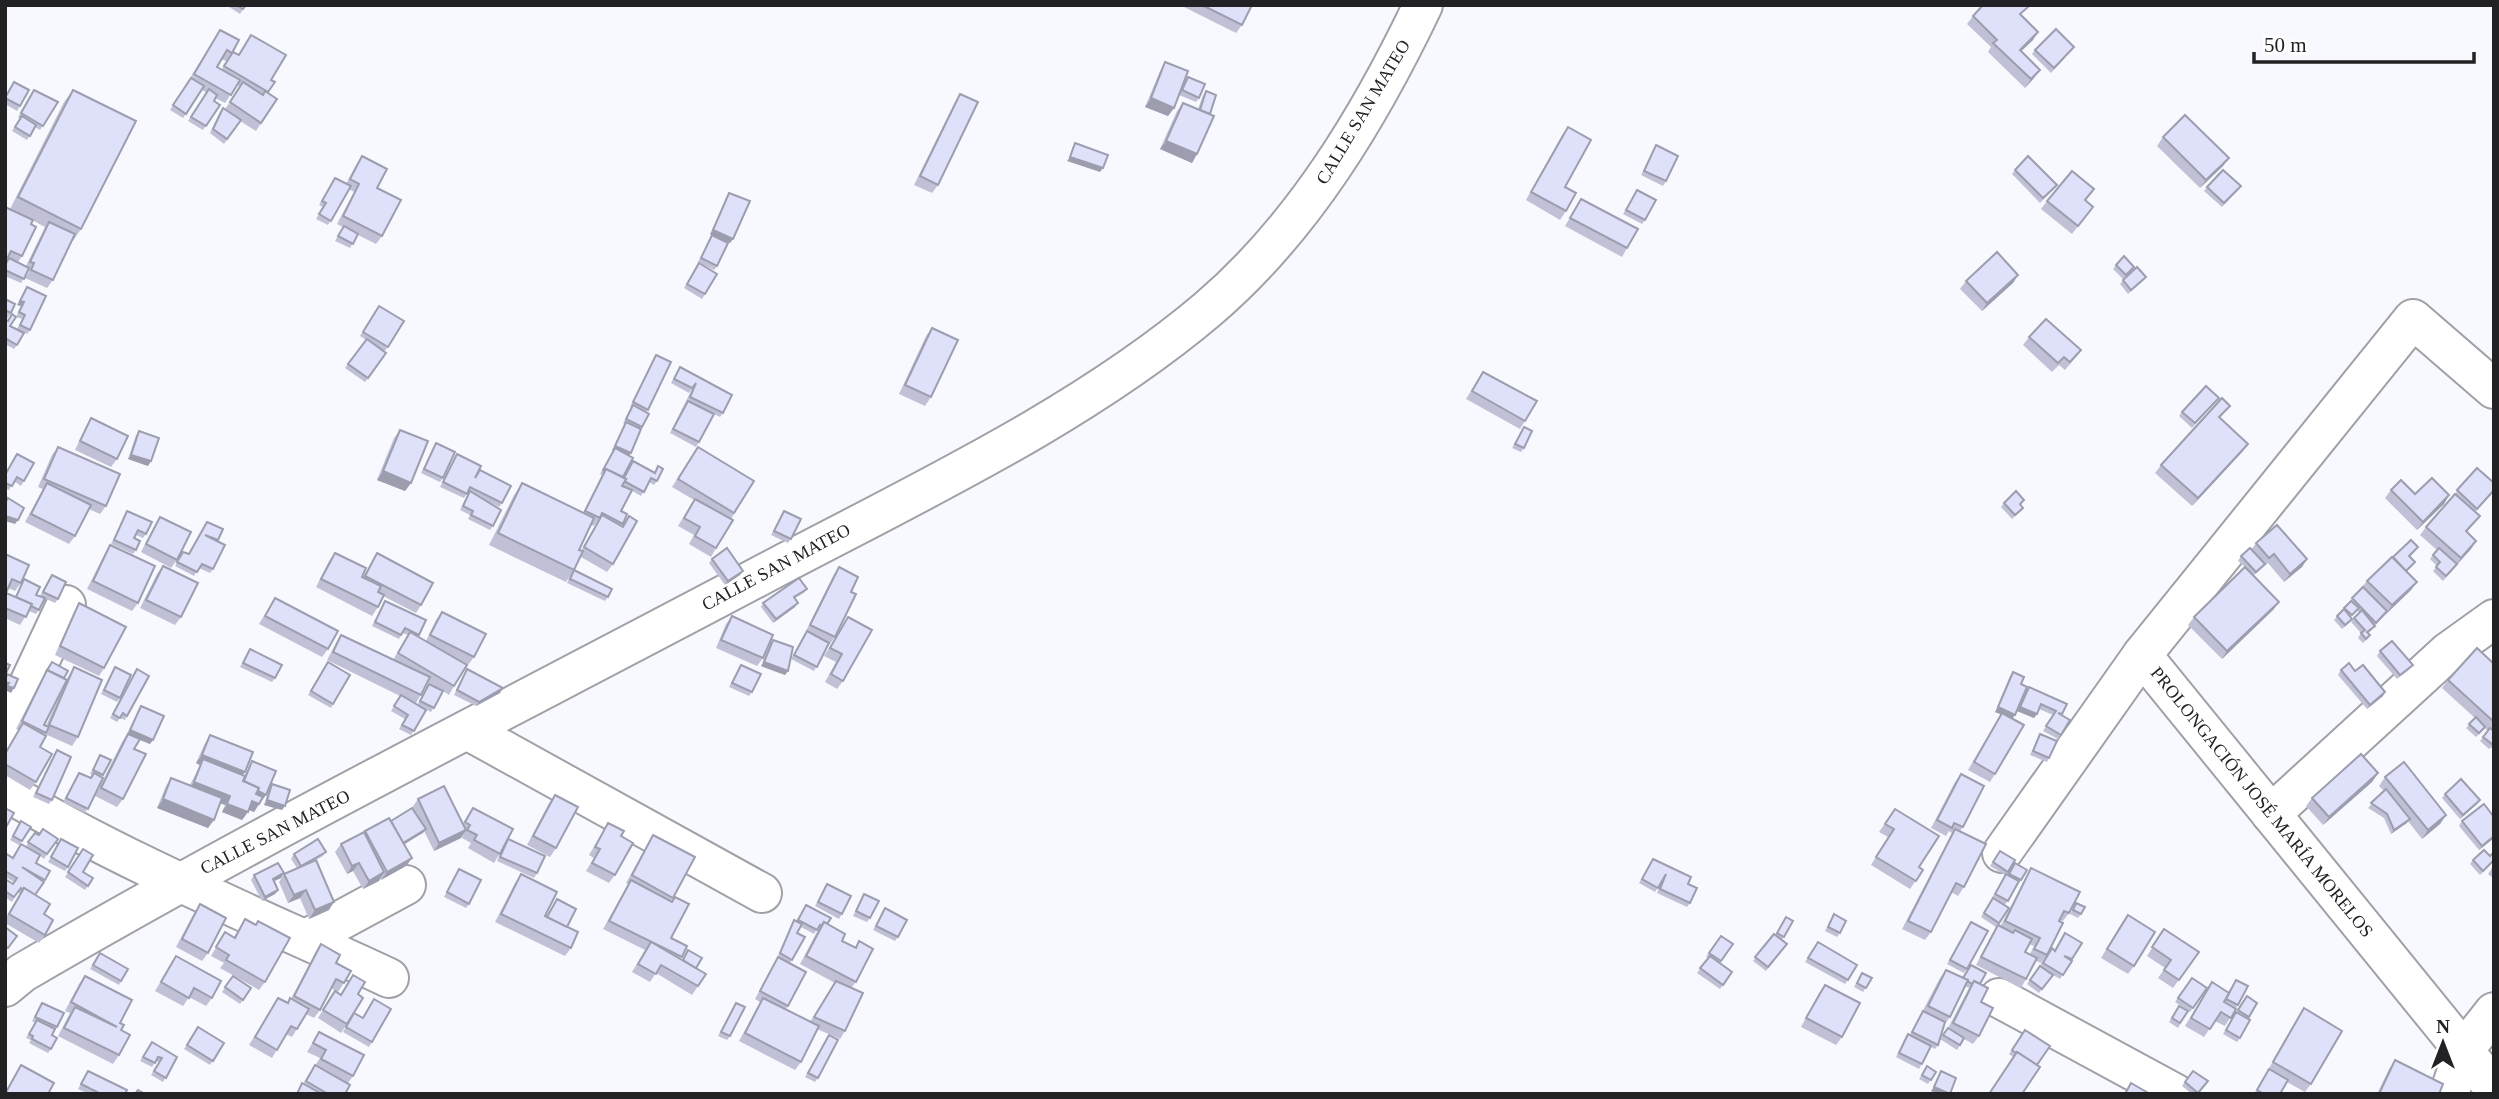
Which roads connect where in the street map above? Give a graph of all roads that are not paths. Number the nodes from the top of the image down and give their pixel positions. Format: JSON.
{"nodes":[{"id":1,"x":1423,"y":5,"type":"edge"},
{"id":2,"x":2494,"y":389,"type":"edge"},
{"id":3,"x":66,"y":605,"type":"dead end"},
{"id":4,"x":2494,"y":619,"type":"edge"},
{"id":5,"x":2142,"y":654,"type":"junction"},
{"id":6,"x":469,"y":731,"type":"junction"},
{"id":7,"x":5,"y":735,"type":"edge"},
{"id":8,"x":5,"y":791,"type":"edge"},
{"id":9,"x":2271,"y":814,"type":"junction"},
{"id":10,"x":2002,"y":853,"type":"edge"},
{"id":11,"x":178,"y":881,"type":"junction"},
{"id":12,"x":405,"y":885,"type":"dead end"},
{"id":13,"x":762,"y":893,"type":"dead end"},
{"id":14,"x":306,"y":940,"type":"junction"},
{"id":15,"x":389,"y":978,"type":"dead end"},
{"id":16,"x":5,"y":987,"type":"edge"},
{"id":17,"x":1999,"y":998,"type":"dead end"},
{"id":18,"x":2494,"y":1012,"type":"edge"},
{"id":19,"x":2464,"y":1050,"type":"junction"},
{"id":20,"x":2494,"y":1088,"type":"edge"},
{"id":21,"x":2176,"y":1094,"type":"edge"},
{"id":22,"x":2449,"y":1094,"type":"edge"}],
"edges":[{"from":1,"to":6,"type":"street","name":"CALLE SAN MATEO"},
{"from":2,"to":5,"type":"street","name":"PROLONGACIÓN JOSÉ MARÍA MORELOS"},
{"from":3,"to":7,"type":"street"},
{"from":4,"to":9,"type":"street"},
{"from":5,"to":9,"type":"street","name":"PROLONGACIÓN JOSÉ MARÍA MORELOS"},
{"from":5,"to":10,"type":"street"},
{"from":6,"to":11,"type":"street","name":"CALLE SAN MATEO"},
{"from":6,"to":13,"type":"street"},
{"from":8,"to":11,"type":"street"},
{"from":9,"to":19,"type":"street","name":"PROLONGACIÓN JOSÉ MARÍA MORELOS"},
{"from":11,"to":14,"type":"street"},
{"from":11,"to":16,"type":"street","name":"CALLE SAN MATEO"},
{"from":12,"to":14,"type":"street"},
{"from":14,"to":15,"type":"street"},
{"from":17,"to":21,"type":"street"},
{"from":18,"to":19,"type":"street"},
{"from":19,"to":20,"type":"street","name":"PROLONGACIÓN JOSÉ MARÍA MORELOS"},
{"from":19,"to":22,"type":"street"}]}
